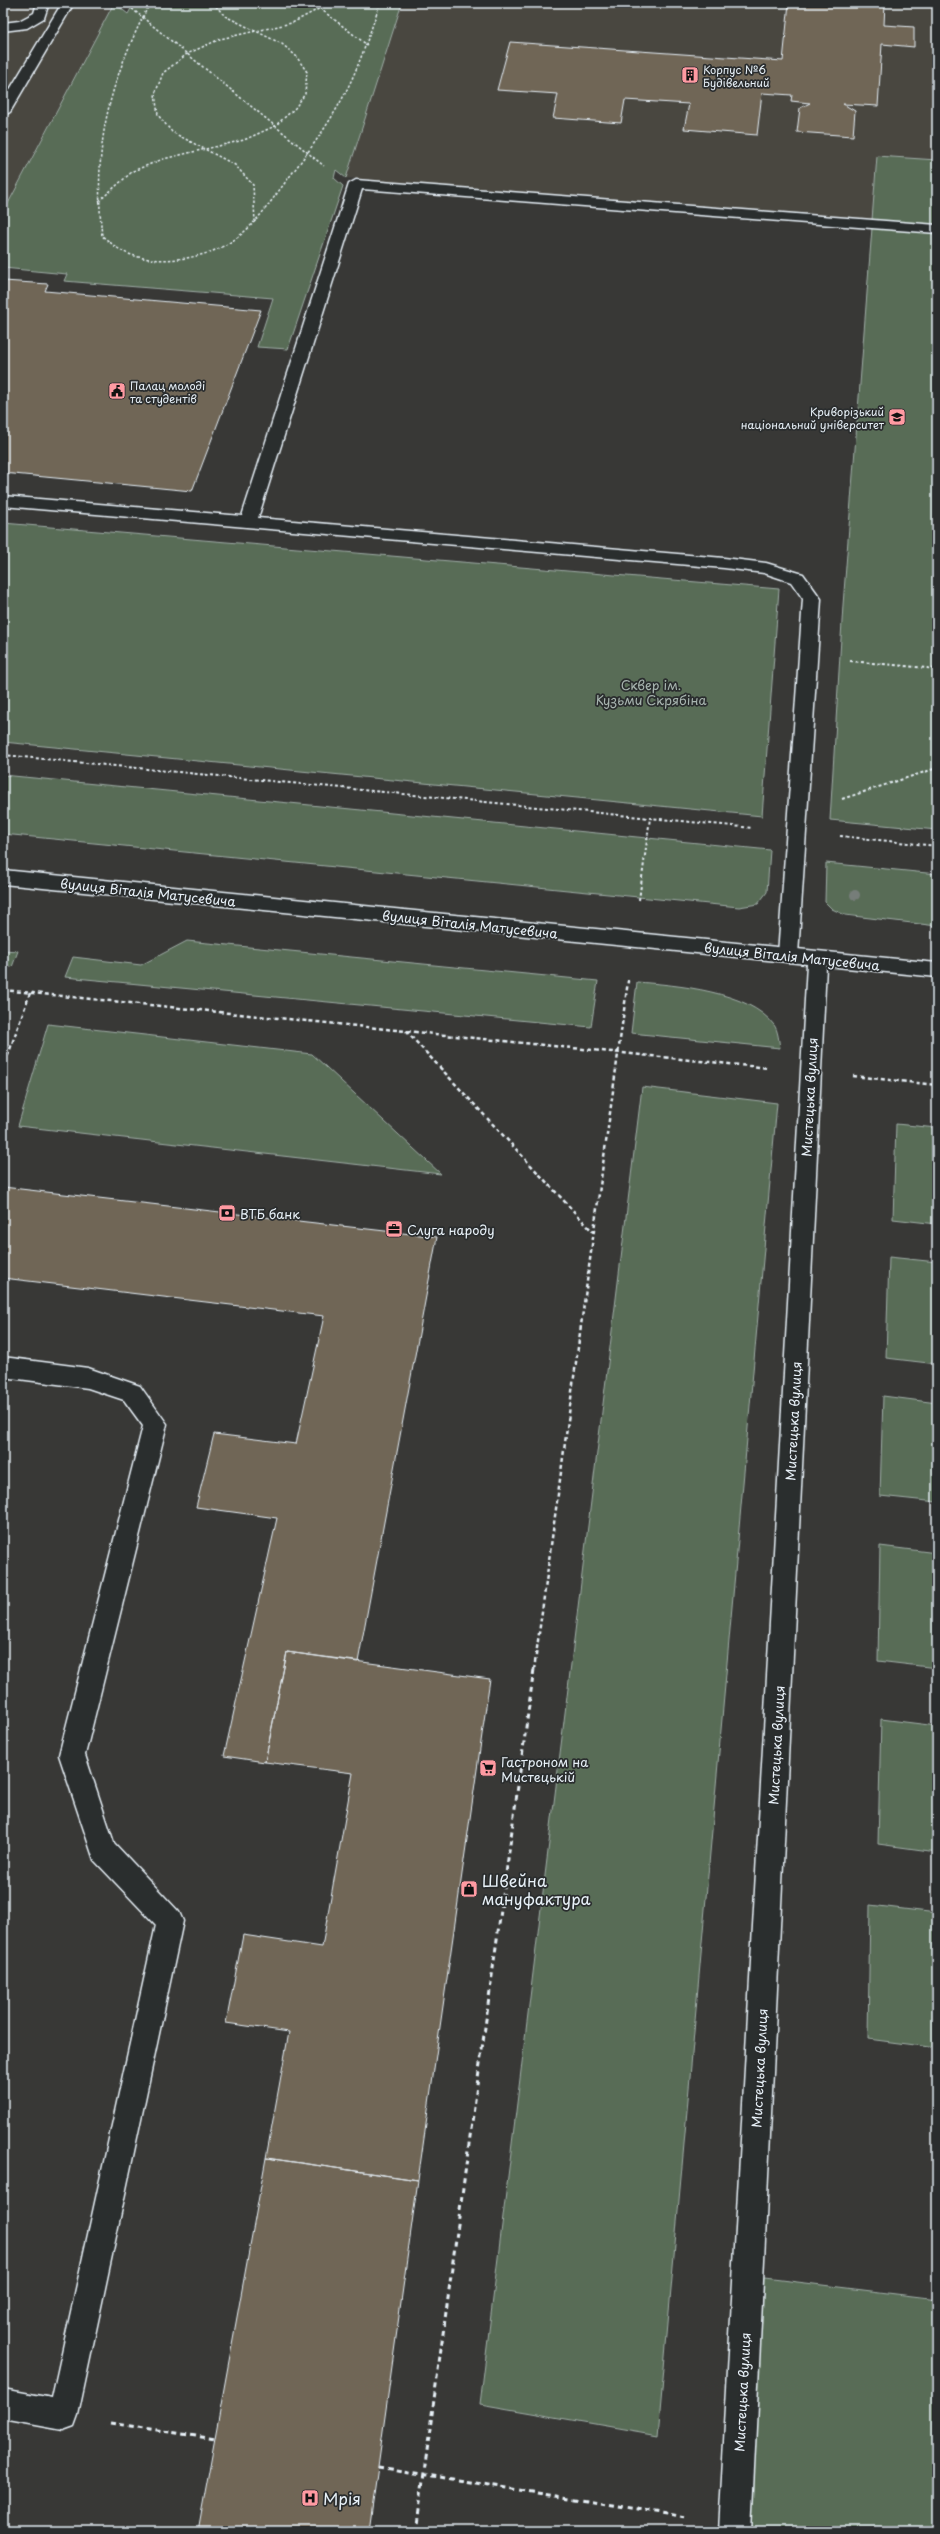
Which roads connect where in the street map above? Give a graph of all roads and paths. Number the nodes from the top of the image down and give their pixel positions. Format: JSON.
{"nodes":[{"id":1,"x":43,"y":3,"type":"edge"},
{"id":2,"x":68,"y":3,"type":"edge"},
{"id":3,"x":125,"y":3,"type":"edge"},
{"id":4,"x":150,"y":3,"type":"edge"},
{"id":5,"x":213,"y":3,"type":"edge"},
{"id":6,"x":313,"y":3,"type":"edge"},
{"id":7,"x":330,"y":3,"type":"edge"},
{"id":8,"x":380,"y":3,"type":"edge"},
{"id":9,"x":321,"y":9,"type":"junction"},
{"id":10,"x":142,"y":17,"type":"junction"},
{"id":11,"x":3,"y":27,"type":"edge"},
{"id":12,"x":256,"y":31,"type":"junction"},
{"id":13,"x":367,"y":46,"type":"junction"},
{"id":14,"x":187,"y":54,"type":"junction"},
{"id":15,"x":3,"y":112,"type":"edge"},
{"id":16,"x":275,"y":126,"type":"junction"},
{"id":17,"x":203,"y":150,"type":"junction"},
{"id":18,"x":309,"y":153,"type":"junction"},
{"id":19,"x":356,"y":184,"type":"junction"},
{"id":20,"x":99,"y":201,"type":"junction"},
{"id":21,"x":255,"y":222,"type":"junction"},
{"id":22,"x":937,"y":229,"type":"edge"},
{"id":23,"x":3,"y":501,"type":"edge"},
{"id":24,"x":248,"y":522,"type":"junction"},
{"id":25,"x":807,"y":657,"type":"junction"},
{"id":26,"x":937,"y":670,"type":"edge"},
{"id":27,"x":3,"y":755,"type":"edge"},
{"id":28,"x":937,"y":768,"type":"edge"},
{"id":29,"x":797,"y":809,"type":"junction"},
{"id":30,"x":650,"y":818,"type":"junction"},
{"id":31,"x":796,"y":832,"type":"junction"},
{"id":32,"x":937,"y":846,"type":"edge"},
{"id":33,"x":3,"y":877,"type":"edge"},
{"id":34,"x":633,"y":940,"type":"junction"},
{"id":35,"x":788,"y":955,"type":"junction"},
{"id":36,"x":817,"y":958,"type":"junction"},
{"id":37,"x":937,"y":970,"type":"edge"},
{"id":38,"x":3,"y":990,"type":"edge"},
{"id":39,"x":30,"y":993,"type":"junction"},
{"id":40,"x":406,"y":1031,"type":"junction"},
{"id":41,"x":618,"y":1052,"type":"junction"},
{"id":42,"x":3,"y":1069,"type":"edge"},
{"id":43,"x":810,"y":1072,"type":"junction"},
{"id":44,"x":937,"y":1085,"type":"edge"},
{"id":45,"x":593,"y":1232,"type":"junction"},
{"id":46,"x":3,"y":1367,"type":"edge"},
{"id":47,"x":3,"y":2404,"type":"edge"},
{"id":48,"x":63,"y":2416,"type":"junction"},
{"id":49,"x":215,"y":2439,"type":"dead end"},
{"id":50,"x":378,"y":2467,"type":"dead end"},
{"id":51,"x":423,"y":2474,"type":"junction"},
{"id":52,"x":735,"y":2528,"type":"edge"},
{"id":53,"x":416,"y":2531,"type":"edge"}],
"edges":[{"from":1,"to":11,"type":"street"},
{"from":2,"to":15,"type":"street"},
{"from":3,"to":10,"type":"path"},
{"from":4,"to":10,"type":"path"},
{"from":5,"to":12,"type":"path"},
{"from":6,"to":9,"type":"path"},
{"from":7,"to":9,"type":"path"},
{"from":8,"to":13,"type":"path"},
{"from":9,"to":12,"type":"path"},
{"from":9,"to":13,"type":"path"},
{"from":10,"to":14,"type":"path"},
{"from":10,"to":20,"type":"path"},
{"from":12,"to":14,"type":"path"},
{"from":12,"to":16,"type":"path"},
{"from":13,"to":18,"type":"path"},
{"from":14,"to":16,"type":"path"},
{"from":14,"to":17,"type":"path"},
{"from":16,"to":17,"type":"path"},
{"from":16,"to":18,"type":"path"},
{"from":17,"to":20,"type":"path"},
{"from":17,"to":21,"type":"path"},
{"from":18,"to":19,"type":"path"},
{"from":18,"to":21,"type":"path"},
{"from":19,"to":22,"type":"street"},
{"from":19,"to":24,"type":"street"},
{"from":20,"to":21,"type":"path"},
{"from":23,"to":24,"type":"street"},
{"from":24,"to":25,"type":"street"},
{"from":25,"to":26,"type":"path"},
{"from":25,"to":29,"type":"street"},
{"from":27,"to":30,"type":"path"},
{"from":28,"to":29,"type":"path"},
{"from":29,"to":31,"type":"street"},
{"from":30,"to":31,"type":"path"},
{"from":30,"to":34,"type":"path"},
{"from":31,"to":32,"type":"path"},
{"from":31,"to":35,"type":"street"},
{"from":33,"to":34,"type":"street","name":"вулиця Віталія Матусевича"},
{"from":34,"to":35,"type":"street","name":"вулиця Віталія Матусевича"},
{"from":34,"to":41,"type":"path"},
{"from":35,"to":36,"type":"street","name":"вулиця Віталія Матусевича"},
{"from":36,"to":37,"type":"street","name":"вулиця Віталія Матусевича"},
{"from":36,"to":43,"type":"street","name":"Мистецька вулиця"},
{"from":38,"to":39,"type":"path"},
{"from":39,"to":40,"type":"path"},
{"from":39,"to":42,"type":"path"},
{"from":40,"to":41,"type":"path"},
{"from":40,"to":45,"type":"path"},
{"from":41,"to":43,"type":"path"},
{"from":41,"to":45,"type":"path"},
{"from":43,"to":44,"type":"path"},
{"from":43,"to":52,"type":"street","name":"Мистецька вулиця"},
{"from":45,"to":51,"type":"path"},
{"from":46,"to":48,"type":"street"},
{"from":47,"to":48,"type":"street"},
{"from":48,"to":49,"type":"path"},
{"from":50,"to":51,"type":"path"},
{"from":51,"to":52,"type":"path"},
{"from":51,"to":53,"type":"path"}]}
